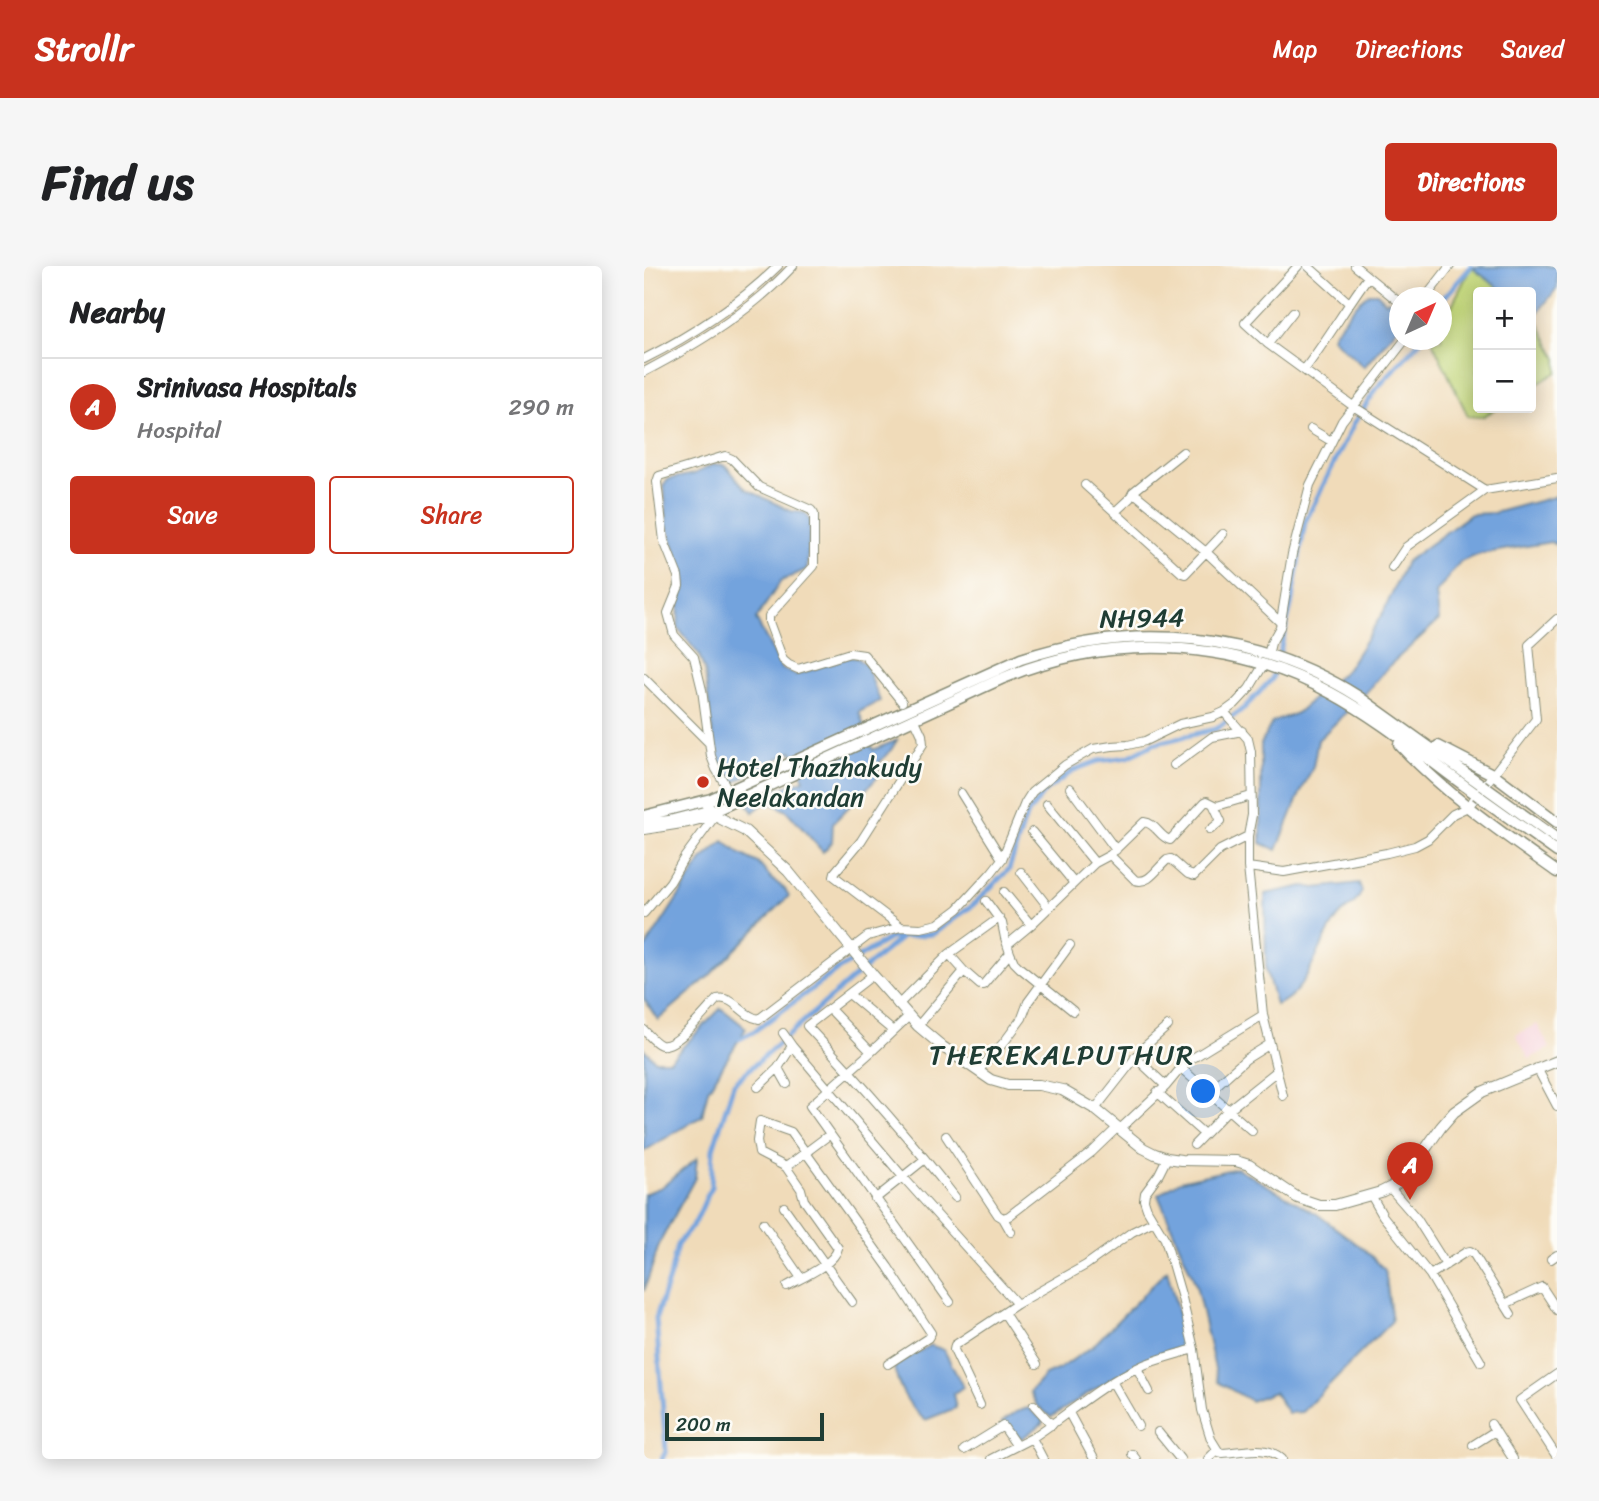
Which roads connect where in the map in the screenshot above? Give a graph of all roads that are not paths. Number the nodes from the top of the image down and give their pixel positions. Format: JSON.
{"nodes":[{"id":1,"x":778,"y":266,"type":"edge"},
{"id":2,"x":793,"y":266,"type":"edge"},
{"id":3,"x":1298,"y":266,"type":"edge"},
{"id":4,"x":1308,"y":266,"type":"edge"},
{"id":5,"x":1355,"y":266,"type":"edge"},
{"id":6,"x":1450,"y":266,"type":"edge"},
{"id":7,"x":1368,"y":277,"type":"junction"},
{"id":8,"x":1434,"y":287,"type":"edge"},
{"id":9,"x":1389,"y":294,"type":"edge"},
{"id":10,"x":1349,"y":303,"type":"junction"},
{"id":11,"x":1293,"y":312,"type":"dead end"},
{"id":12,"x":1268,"y":344,"type":"junction"},
{"id":13,"x":1398,"y":350,"type":"edge"},
{"id":14,"x":644,"y":359,"type":"edge"},
{"id":15,"x":1304,"y":370,"type":"junction"},
{"id":16,"x":644,"y":372,"type":"edge"},
{"id":17,"x":1355,"y":407,"type":"junction"},
{"id":18,"x":1311,"y":429,"type":"dead end"},
{"id":19,"x":1331,"y":441,"type":"junction"},
{"id":20,"x":1183,"y":452,"type":"dead end"},
{"id":21,"x":1557,"y":478,"type":"edge"},
{"id":22,"x":1085,"y":485,"type":"dead end"},
{"id":23,"x":1485,"y":490,"type":"junction"},
{"id":24,"x":1133,"y":492,"type":"junction"},
{"id":25,"x":1116,"y":511,"type":"junction"},
{"id":26,"x":1223,"y":534,"type":"dead end"},
{"id":27,"x":1206,"y":552,"type":"junction"},
{"id":28,"x":1392,"y":568,"type":"dead end"},
{"id":29,"x":1557,"y":619,"type":"edge"},
{"id":30,"x":1281,"y":623,"type":"junction"},
{"id":31,"x":1273,"y":662,"type":"junction"},
{"id":32,"x":644,"y":678,"type":"edge"},
{"id":33,"x":902,"y":702,"type":"dead end"},
{"id":34,"x":1226,"y":715,"type":"junction"},
{"id":35,"x":1376,"y":715,"type":"junction"},
{"id":36,"x":914,"y":718,"type":"junction"},
{"id":37,"x":1396,"y":723,"type":"junction"},
{"id":38,"x":1383,"y":726,"type":"junction"},
{"id":39,"x":1239,"y":728,"type":"junction"},
{"id":40,"x":872,"y":732,"type":"junction"},
{"id":41,"x":709,"y":743,"type":"junction"},
{"id":42,"x":1174,"y":765,"type":"dead end"},
{"id":43,"x":795,"y":767,"type":"junction"},
{"id":44,"x":1493,"y":775,"type":"junction"},
{"id":45,"x":1070,"y":788,"type":"dead end"},
{"id":46,"x":729,"y":791,"type":"junction"},
{"id":47,"x":1481,"y":791,"type":"junction"},
{"id":48,"x":961,"y":793,"type":"dead end"},
{"id":49,"x":1251,"y":796,"type":"junction"},
{"id":50,"x":1047,"y":804,"type":"dead end"},
{"id":51,"x":1214,"y":806,"type":"junction"},
{"id":52,"x":1468,"y":807,"type":"junction"},
{"id":53,"x":710,"y":809,"type":"junction"},
{"id":54,"x":644,"y":816,"type":"edge"},
{"id":55,"x":1557,"y":822,"type":"edge"},
{"id":56,"x":644,"y":824,"type":"edge"},
{"id":57,"x":644,"y":830,"type":"edge"},
{"id":58,"x":1210,"y":830,"type":"dead end"},
{"id":59,"x":1032,"y":832,"type":"dead end"},
{"id":60,"x":1248,"y":836,"type":"junction"},
{"id":61,"x":1557,"y":839,"type":"edge"},
{"id":62,"x":1113,"y":852,"type":"junction"},
{"id":63,"x":1557,"y":852,"type":"edge"},
{"id":64,"x":1002,"y":859,"type":"junction"},
{"id":65,"x":1095,"y":863,"type":"junction"},
{"id":66,"x":1248,"y":867,"type":"junction"},
{"id":67,"x":1021,"y":872,"type":"dead end"},
{"id":68,"x":1557,"y":872,"type":"edge"},
{"id":69,"x":1074,"y":883,"type":"junction"},
{"id":70,"x":1004,"y":892,"type":"dead end"},
{"id":71,"x":986,"y":901,"type":"dead end"},
{"id":72,"x":1049,"y":908,"type":"junction"},
{"id":73,"x":644,"y":912,"type":"edge"},
{"id":74,"x":999,"y":918,"type":"junction"},
{"id":75,"x":1031,"y":925,"type":"junction"},
{"id":76,"x":901,"y":928,"type":"junction"},
{"id":77,"x":1070,"y":945,"type":"dead end"},
{"id":78,"x":1009,"y":949,"type":"junction"},
{"id":79,"x":852,"y":950,"type":"junction"},
{"id":80,"x":949,"y":954,"type":"junction"},
{"id":81,"x":964,"y":971,"type":"junction"},
{"id":82,"x":871,"y":973,"type":"junction"},
{"id":83,"x":1040,"y":985,"type":"junction"},
{"id":84,"x":849,"y":994,"type":"junction"},
{"id":85,"x":898,"y":1005,"type":"junction"},
{"id":86,"x":830,"y":1009,"type":"junction"},
{"id":87,"x":1073,"y":1011,"type":"dead end"},
{"id":88,"x":909,"y":1016,"type":"junction"},
{"id":89,"x":1263,"y":1016,"type":"junction"},
{"id":90,"x":918,"y":1026,"type":"junction"},
{"id":91,"x":1168,"y":1026,"type":"dead end"},
{"id":92,"x":644,"y":1030,"type":"edge"},
{"id":93,"x":893,"y":1031,"type":"junction"},
{"id":94,"x":783,"y":1033,"type":"dead end"},
{"id":95,"x":1270,"y":1044,"type":"junction"},
{"id":96,"x":792,"y":1046,"type":"junction"},
{"id":97,"x":871,"y":1052,"type":"junction"},
{"id":98,"x":1135,"y":1057,"type":"junction"},
{"id":99,"x":1557,"y":1061,"type":"edge"},
{"id":100,"x":778,"y":1068,"type":"junction"},
{"id":101,"x":1181,"y":1068,"type":"junction"},
{"id":102,"x":1537,"y":1068,"type":"junction"},
{"id":103,"x":849,"y":1071,"type":"junction"},
{"id":104,"x":1277,"y":1071,"type":"junction"},
{"id":105,"x":978,"y":1072,"type":"junction"},
{"id":106,"x":788,"y":1084,"type":"dead end"},
{"id":107,"x":1166,"y":1086,"type":"junction"},
{"id":108,"x":758,"y":1087,"type":"dead end"},
{"id":109,"x":829,"y":1089,"type":"junction"},
{"id":110,"x":1157,"y":1092,"type":"junction"},
{"id":111,"x":1209,"y":1092,"type":"junction"},
{"id":112,"x":1283,"y":1096,"type":"dead end"},
{"id":113,"x":1557,"y":1106,"type":"edge"},
{"id":114,"x":1095,"y":1109,"type":"junction"},
{"id":115,"x":1228,"y":1110,"type":"junction"},
{"id":116,"x":1119,"y":1128,"type":"junction"},
{"id":117,"x":1252,"y":1132,"type":"dead end"},
{"id":118,"x":1204,"y":1134,"type":"junction"},
{"id":119,"x":830,"y":1135,"type":"junction"},
{"id":120,"x":946,"y":1136,"type":"dead end"},
{"id":121,"x":1194,"y":1146,"type":"dead end"},
{"id":122,"x":806,"y":1152,"type":"junction"},
{"id":123,"x":1167,"y":1158,"type":"junction"},
{"id":124,"x":925,"y":1159,"type":"junction"},
{"id":125,"x":786,"y":1167,"type":"junction"},
{"id":126,"x":904,"y":1177,"type":"junction"},
{"id":127,"x":1390,"y":1188,"type":"junction"},
{"id":128,"x":1371,"y":1195,"type":"junction"},
{"id":129,"x":955,"y":1197,"type":"dead end"},
{"id":130,"x":875,"y":1199,"type":"junction"},
{"id":131,"x":784,"y":1207,"type":"dead end"},
{"id":132,"x":1003,"y":1218,"type":"junction"},
{"id":133,"x":1154,"y":1222,"type":"junction"},
{"id":134,"x":763,"y":1223,"type":"dead end"},
{"id":135,"x":1011,"y":1232,"type":"dead end"},
{"id":136,"x":825,"y":1264,"type":"junction"},
{"id":137,"x":1446,"y":1265,"type":"junction"},
{"id":138,"x":1430,"y":1275,"type":"junction"},
{"id":139,"x":801,"y":1278,"type":"junction"},
{"id":140,"x":787,"y":1286,"type":"dead end"},
{"id":141,"x":852,"y":1302,"type":"dead end"},
{"id":142,"x":950,"y":1302,"type":"dead end"},
{"id":143,"x":1017,"y":1304,"type":"junction"},
{"id":144,"x":1505,"y":1304,"type":"junction"},
{"id":145,"x":1557,"y":1310,"type":"edge"},
{"id":146,"x":1004,"y":1313,"type":"junction"},
{"id":147,"x":1511,"y":1314,"type":"dead end"},
{"id":148,"x":1194,"y":1349,"type":"junction"},
{"id":149,"x":1481,"y":1362,"type":"dead end"},
{"id":150,"x":888,"y":1364,"type":"dead end"},
{"id":151,"x":1037,"y":1364,"type":"dead end"},
{"id":152,"x":1137,"y":1368,"type":"junction"},
{"id":153,"x":1557,"y":1374,"type":"edge"},
{"id":154,"x":1113,"y":1383,"type":"junction"},
{"id":155,"x":1149,"y":1391,"type":"dead end"},
{"id":156,"x":980,"y":1405,"type":"dead end"},
{"id":157,"x":1034,"y":1405,"type":"dead end"},
{"id":158,"x":1069,"y":1413,"type":"junction"},
{"id":159,"x":1052,"y":1425,"type":"junction"},
{"id":160,"x":1138,"y":1426,"type":"dead end"},
{"id":161,"x":1158,"y":1432,"type":"dead end"},
{"id":162,"x":1032,"y":1438,"type":"junction"},
{"id":163,"x":1473,"y":1445,"type":"dead end"},
{"id":164,"x":1016,"y":1446,"type":"junction"},
{"id":165,"x":964,"y":1450,"type":"dead end"},
{"id":166,"x":1217,"y":1450,"type":"junction"},
{"id":167,"x":1557,"y":1457,"type":"edge"},
{"id":168,"x":991,"y":1459,"type":"edge"},
{"id":169,"x":1043,"y":1459,"type":"edge"},
{"id":170,"x":1094,"y":1459,"type":"edge"},
{"id":171,"x":1180,"y":1459,"type":"edge"},
{"id":172,"x":1208,"y":1459,"type":"edge"},
{"id":173,"x":1282,"y":1459,"type":"edge"},
{"id":174,"x":1513,"y":1459,"type":"edge"}],
"edges":[{"from":1,"to":14,"type":"street"},
{"from":2,"to":16,"type":"street"},
{"from":3,"to":12,"type":"street"},
{"from":4,"to":10,"type":"street"},
{"from":5,"to":7,"type":"street"},
{"from":6,"to":8,"type":"street"},
{"from":7,"to":9,"type":"street"},
{"from":7,"to":10,"type":"street"},
{"from":10,"to":15,"type":"street"},
{"from":11,"to":12,"type":"street"},
{"from":12,"to":15,"type":"street"},
{"from":13,"to":17,"type":"street"},
{"from":15,"to":17,"type":"street"},
{"from":17,"to":19,"type":"street"},
{"from":17,"to":23,"type":"street"},
{"from":18,"to":19,"type":"street"},
{"from":19,"to":30,"type":"street"},
{"from":20,"to":24,"type":"street"},
{"from":21,"to":23,"type":"street"},
{"from":22,"to":25,"type":"street"},
{"from":23,"to":28,"type":"street"},
{"from":24,"to":25,"type":"street"},
{"from":24,"to":27,"type":"street"},
{"from":25,"to":27,"type":"street"},
{"from":26,"to":27,"type":"street"},
{"from":27,"to":30,"type":"street"},
{"from":29,"to":44,"type":"street"},
{"from":30,"to":31,"type":"street"},
{"from":31,"to":34,"type":"street"},
{"from":31,"to":35,"type":"highway","name":"NH944","number":"NH944"},
{"from":31,"to":36,"type":"highway","name":"NH944","number":"NH944"},
{"from":31,"to":40,"type":"highway","name":"NH944","number":"NH944"},
{"from":32,"to":41,"type":"street"},
{"from":33,"to":41,"type":"street"},
{"from":34,"to":39,"type":"street"},
{"from":34,"to":64,"type":"street"},
{"from":35,"to":37,"type":"highway","name":"NH944","number":"NH944"},
{"from":35,"to":38,"type":"highway","name":"NH944","number":"NH944"},
{"from":36,"to":40,"type":"highway","name":"NH944","number":"NH944"},
{"from":36,"to":76,"type":"street"},
{"from":37,"to":44,"type":"highway"},
{"from":37,"to":47,"type":"highway","name":"NH944","number":"NH944"},
{"from":38,"to":47,"type":"highway","name":"NH944","number":"NH944"},
{"from":38,"to":52,"type":"highway"},
{"from":39,"to":42,"type":"street"},
{"from":39,"to":49,"type":"street"},
{"from":40,"to":43,"type":"highway","name":"NH944","number":"NH944"},
{"from":41,"to":46,"type":"street"},
{"from":43,"to":46,"type":"highway","name":"NH944","number":"NH944"},
{"from":43,"to":53,"type":"highway","name":"NH944","number":"NH944"},
{"from":44,"to":52,"type":"street"},
{"from":44,"to":55,"type":"highway"},
{"from":45,"to":62,"type":"street"},
{"from":46,"to":53,"type":"highway","name":"NH944","number":"NH944"},
{"from":47,"to":61,"type":"highway","name":"NH944","number":"NH944"},
{"from":47,"to":63,"type":"highway","name":"NH944","number":"NH944"},
{"from":48,"to":64,"type":"street"},
{"from":49,"to":51,"type":"street"},
{"from":49,"to":60,"type":"street"},
{"from":50,"to":65,"type":"street"},
{"from":51,"to":58,"type":"street"},
{"from":51,"to":62,"type":"street"},
{"from":52,"to":66,"type":"street"},
{"from":52,"to":68,"type":"highway"},
{"from":53,"to":54,"type":"highway","number":"NH944"},
{"from":53,"to":56,"type":"highway","number":"NH944"},
{"from":53,"to":57,"type":"street"},
{"from":53,"to":73,"type":"street"},
{"from":53,"to":79,"type":"main road"},
{"from":59,"to":69,"type":"street"},
{"from":60,"to":62,"type":"street"},
{"from":60,"to":66,"type":"street"},
{"from":62,"to":65,"type":"street"},
{"from":64,"to":76,"type":"street"},
{"from":65,"to":69,"type":"street"},
{"from":66,"to":89,"type":"street"},
{"from":67,"to":72,"type":"street"},
{"from":69,"to":72,"type":"street"},
{"from":70,"to":75,"type":"street"},
{"from":71,"to":74,"type":"street"},
{"from":72,"to":75,"type":"street"},
{"from":74,"to":78,"type":"street"},
{"from":74,"to":80,"type":"street"},
{"from":75,"to":78,"type":"street"},
{"from":76,"to":79,"type":"street"},
{"from":77,"to":83,"type":"street"},
{"from":78,"to":81,"type":"street"},
{"from":78,"to":83,"type":"street"},
{"from":79,"to":82,"type":"main road"},
{"from":79,"to":92,"type":"street"},
{"from":80,"to":81,"type":"street"},
{"from":80,"to":85,"type":"street"},
{"from":81,"to":90,"type":"street"},
{"from":82,"to":84,"type":"street"},
{"from":82,"to":85,"type":"main road"},
{"from":83,"to":87,"type":"street"},
{"from":83,"to":105,"type":"street"},
{"from":84,"to":86,"type":"street"},
{"from":84,"to":93,"type":"street"},
{"from":85,"to":88,"type":"main road"},
{"from":86,"to":97,"type":"street"},
{"from":86,"to":103,"type":"street"},
{"from":88,"to":90,"type":"main road"},
{"from":88,"to":93,"type":"street"},
{"from":89,"to":95,"type":"street"},
{"from":89,"to":101,"type":"street"},
{"from":90,"to":105,"type":"main road"},
{"from":91,"to":98,"type":"street"},
{"from":93,"to":97,"type":"street"},
{"from":94,"to":96,"type":"street"},
{"from":95,"to":104,"type":"street"},
{"from":95,"to":111,"type":"street"},
{"from":96,"to":100,"type":"street"},
{"from":96,"to":109,"type":"street"},
{"from":97,"to":103,"type":"street"},
{"from":98,"to":107,"type":"street"},
{"from":98,"to":114,"type":"street"},
{"from":99,"to":102,"type":"main road"},
{"from":100,"to":106,"type":"street"},
{"from":100,"to":108,"type":"street"},
{"from":101,"to":107,"type":"street"},
{"from":101,"to":111,"type":"street"},
{"from":102,"to":113,"type":"street"},
{"from":102,"to":127,"type":"main road"},
{"from":103,"to":109,"type":"street"},
{"from":103,"to":124,"type":"street"},
{"from":104,"to":112,"type":"street"},
{"from":104,"to":115,"type":"street"},
{"from":105,"to":114,"type":"main road"},
{"from":107,"to":110,"type":"street"},
{"from":109,"to":119,"type":"street"},
{"from":109,"to":126,"type":"street"},
{"from":110,"to":116,"type":"street"},
{"from":110,"to":118,"type":"street"},
{"from":111,"to":115,"type":"street"},
{"from":114,"to":116,"type":"main road"},
{"from":115,"to":117,"type":"street"},
{"from":115,"to":118,"type":"street"},
{"from":116,"to":123,"type":"main road"},
{"from":116,"to":132,"type":"street"},
{"from":118,"to":121,"type":"street"},
{"from":119,"to":122,"type":"street"},
{"from":119,"to":130,"type":"street"},
{"from":120,"to":132,"type":"street"},
{"from":122,"to":125,"type":"street"},
{"from":122,"to":125,"type":"street"},
{"from":122,"to":150,"type":"street"},
{"from":123,"to":128,"type":"main road"},
{"from":123,"to":133,"type":"street"},
{"from":124,"to":126,"type":"street"},
{"from":124,"to":129,"type":"street"},
{"from":125,"to":136,"type":"street"},
{"from":126,"to":130,"type":"street"},
{"from":126,"to":143,"type":"street"},
{"from":127,"to":128,"type":"main road"},
{"from":127,"to":137,"type":"street"},
{"from":128,"to":138,"type":"street"},
{"from":130,"to":142,"type":"street"},
{"from":131,"to":136,"type":"street"},
{"from":132,"to":135,"type":"street"},
{"from":133,"to":143,"type":"street"},
{"from":133,"to":148,"type":"street"},
{"from":134,"to":139,"type":"street"},
{"from":136,"to":139,"type":"street"},
{"from":136,"to":141,"type":"street"},
{"from":137,"to":138,"type":"street"},
{"from":137,"to":144,"type":"street"},
{"from":138,"to":149,"type":"street"},
{"from":139,"to":140,"type":"street"},
{"from":143,"to":146,"type":"street"},
{"from":144,"to":145,"type":"street"},
{"from":144,"to":147,"type":"street"},
{"from":146,"to":151,"type":"street"},
{"from":146,"to":156,"type":"street"},
{"from":148,"to":152,"type":"street"},
{"from":148,"to":166,"type":"street"},
{"from":152,"to":154,"type":"street"},
{"from":152,"to":155,"type":"street"},
{"from":153,"to":167,"type":"street"},
{"from":154,"to":158,"type":"street"},
{"from":154,"to":160,"type":"street"},
{"from":157,"to":159,"type":"street"},
{"from":158,"to":159,"type":"street"},
{"from":158,"to":170,"type":"street"},
{"from":159,"to":162,"type":"street"},
{"from":161,"to":171,"type":"street"},
{"from":162,"to":164,"type":"street"},
{"from":162,"to":169,"type":"street"},
{"from":163,"to":174,"type":"street"},
{"from":164,"to":165,"type":"street"},
{"from":164,"to":168,"type":"street"},
{"from":166,"to":172,"type":"street"},
{"from":166,"to":173,"type":"street"}]}
